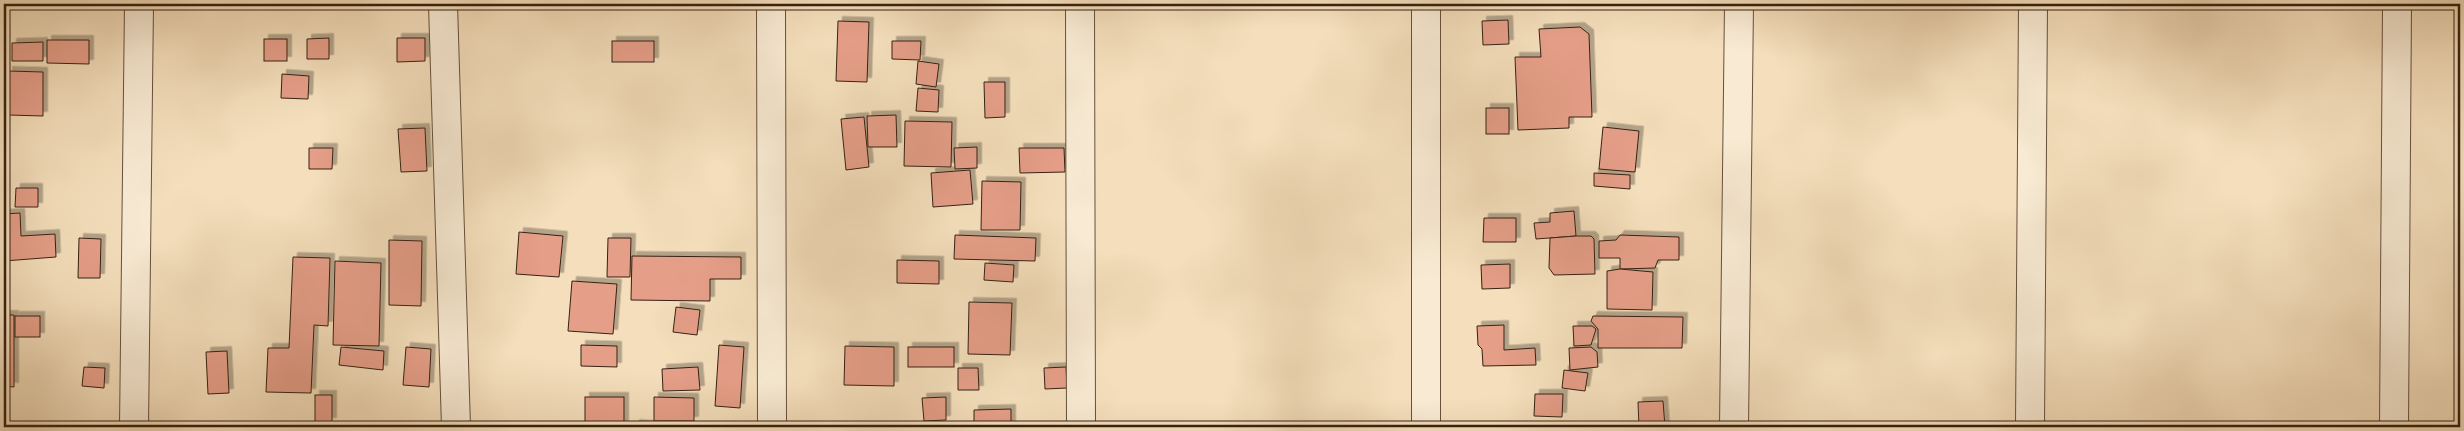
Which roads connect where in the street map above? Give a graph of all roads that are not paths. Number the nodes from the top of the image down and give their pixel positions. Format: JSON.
{"nodes":[{"id":1,"x":139,"y":4,"type":"edge"},
{"id":2,"x":444,"y":4,"type":"edge"},
{"id":3,"x":771,"y":4,"type":"edge"},
{"id":4,"x":1080,"y":4,"type":"edge"},
{"id":5,"x":1426,"y":4,"type":"edge"},
{"id":6,"x":1739,"y":4,"type":"edge"},
{"id":7,"x":2033,"y":4,"type":"edge"},
{"id":8,"x":2397,"y":4,"type":"edge"},
{"id":9,"x":134,"y":427,"type":"edge"},
{"id":10,"x":456,"y":427,"type":"edge"},
{"id":11,"x":772,"y":427,"type":"edge"},
{"id":12,"x":1081,"y":427,"type":"edge"},
{"id":13,"x":1426,"y":427,"type":"edge"},
{"id":14,"x":1734,"y":427,"type":"edge"},
{"id":15,"x":2030,"y":427,"type":"edge"},
{"id":16,"x":2394,"y":427,"type":"edge"}],
"edges":[{"from":1,"to":9,"type":"street"},
{"from":2,"to":10,"type":"street"},
{"from":3,"to":11,"type":"street"},
{"from":4,"to":12,"type":"street"},
{"from":5,"to":13,"type":"street"},
{"from":6,"to":14,"type":"street"},
{"from":7,"to":15,"type":"street"},
{"from":8,"to":16,"type":"street"}]}
